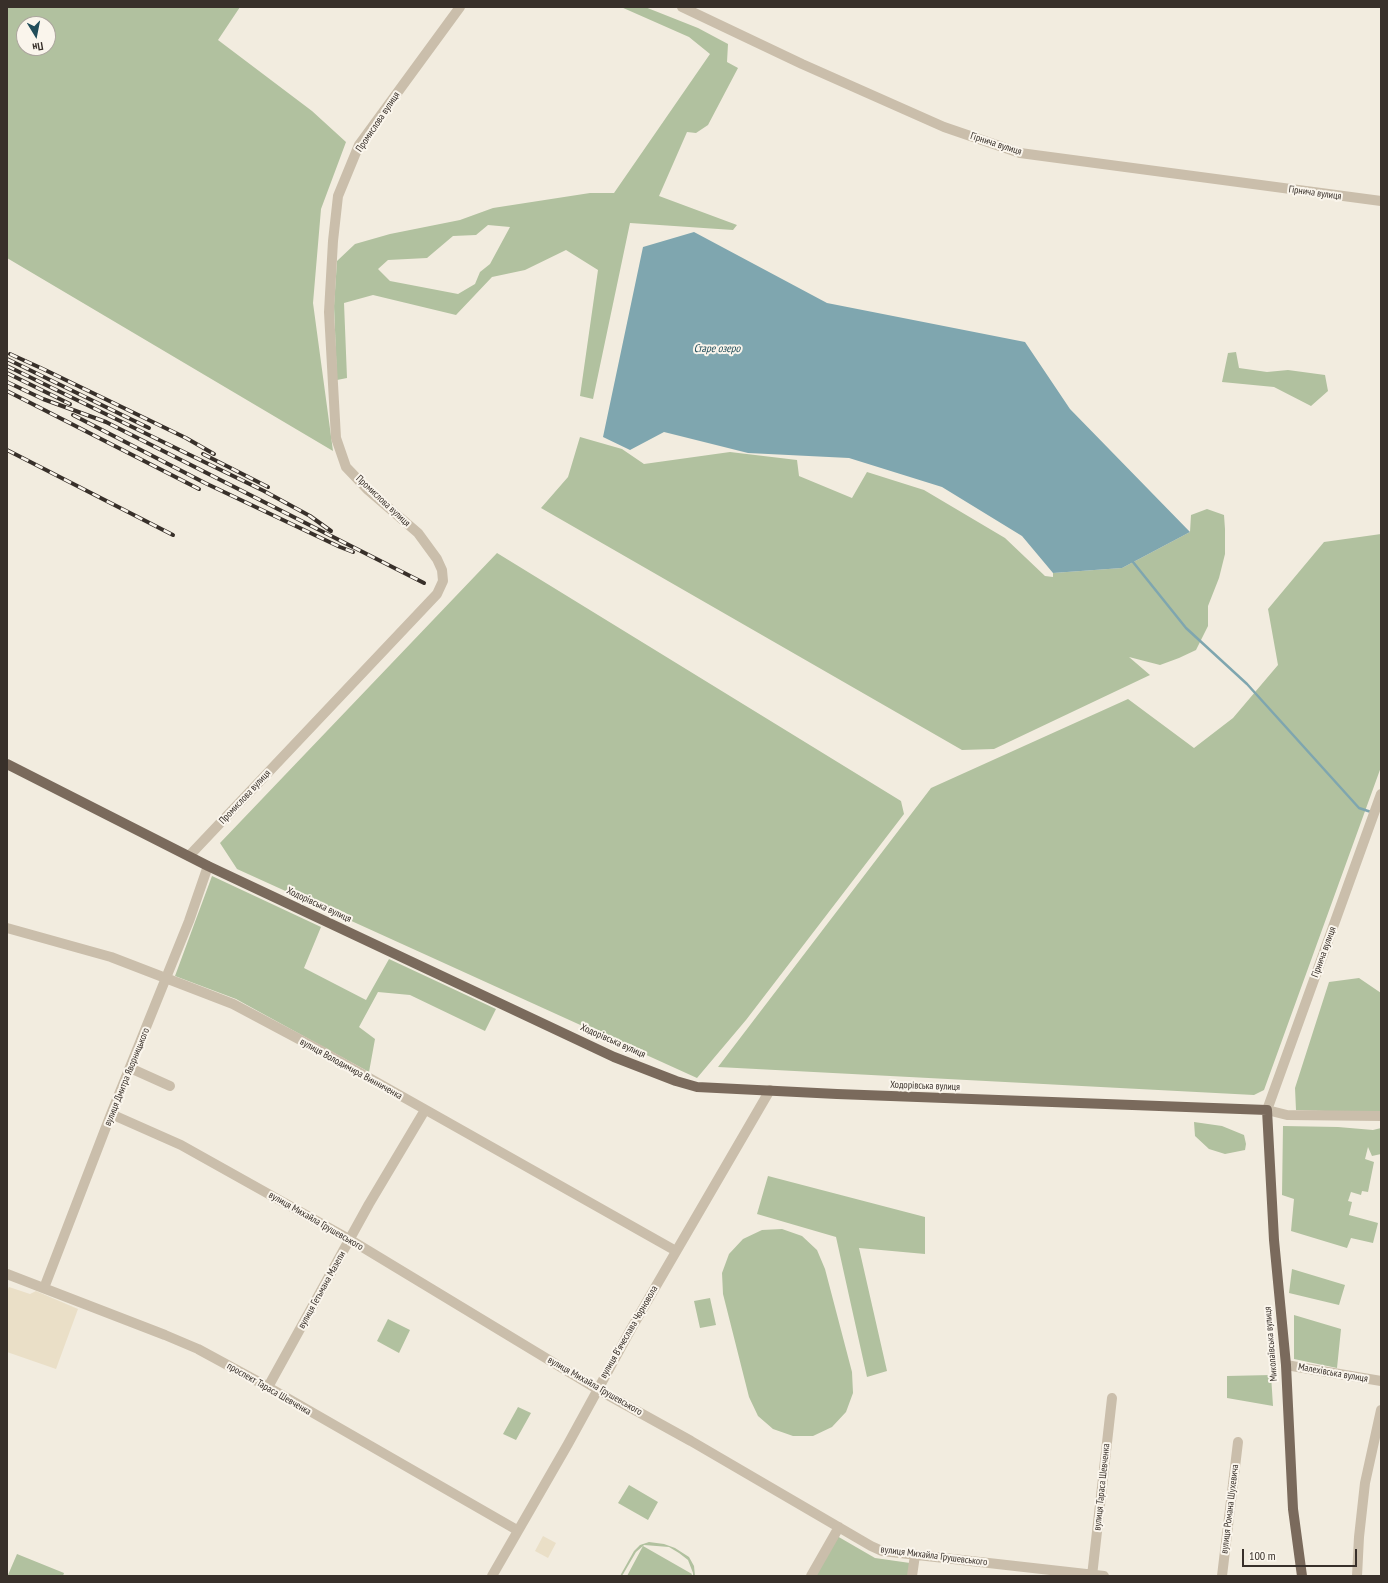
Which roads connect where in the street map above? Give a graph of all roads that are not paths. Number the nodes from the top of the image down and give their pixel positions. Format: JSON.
{"nodes":[{"id":1,"x":460,"y":7,"type":"edge"},
{"id":2,"x":682,"y":7,"type":"edge"},
{"id":3,"x":1381,"y":201,"type":"edge"},
{"id":4,"x":7,"y":764,"type":"edge"},
{"id":5,"x":1379,"y":798,"type":"edge"},
{"id":6,"x":189,"y":856,"type":"junction"},
{"id":7,"x":208,"y":866,"type":"junction"},
{"id":8,"x":7,"y":928,"type":"edge"},
{"id":9,"x":166,"y":978,"type":"junction"},
{"id":10,"x":130,"y":1068,"type":"junction"},
{"id":11,"x":170,"y":1086,"type":"dead end"},
{"id":12,"x":770,"y":1090,"type":"junction"},
{"id":13,"x":425,"y":1110,"type":"junction"},
{"id":14,"x":1267,"y":1110,"type":"junction"},
{"id":15,"x":111,"y":1114,"type":"junction"},
{"id":16,"x":1381,"y":1116,"type":"edge"},
{"id":17,"x":349,"y":1239,"type":"junction"},
{"id":18,"x":676,"y":1251,"type":"junction"},
{"id":19,"x":7,"y":1274,"type":"edge"},
{"id":20,"x":44,"y":1288,"type":"junction"},
{"id":21,"x":1286,"y":1366,"type":"junction"},
{"id":22,"x":1381,"y":1381,"type":"edge"},
{"id":23,"x":268,"y":1387,"type":"junction"},
{"id":24,"x":598,"y":1389,"type":"junction"},
{"id":25,"x":1112,"y":1398,"type":"dead end"},
{"id":26,"x":1381,"y":1410,"type":"edge"},
{"id":27,"x":1238,"y":1442,"type":"dead end"},
{"id":28,"x":839,"y":1527,"type":"junction"},
{"id":29,"x":518,"y":1530,"type":"junction"},
{"id":30,"x":915,"y":1555,"type":"junction"},
{"id":31,"x":1092,"y":1575,"type":"edge"},
{"id":32,"x":492,"y":1576,"type":"edge"},
{"id":33,"x":811,"y":1576,"type":"edge"},
{"id":34,"x":912,"y":1576,"type":"edge"},
{"id":35,"x":1104,"y":1576,"type":"edge"},
{"id":36,"x":1222,"y":1576,"type":"edge"},
{"id":37,"x":1302,"y":1576,"type":"edge"},
{"id":38,"x":1357,"y":1576,"type":"edge"}],
"edges":[{"from":1,"to":6,"type":"street","name":"Промислова вулиця"},
{"from":2,"to":3,"type":"street","name":"Гірнича вулиця"},
{"from":4,"to":6,"type":"main road","name":"Ходорівська вулиця"},
{"from":5,"to":14,"type":"street","name":"Гірнича вулиця"},
{"from":6,"to":7,"type":"main road","name":"Ходорівська вулиця"},
{"from":7,"to":9,"type":"street","name":"вулиця Дмитра Яворницького"},
{"from":7,"to":12,"type":"main road","name":"Ходорівська вулиця"},
{"from":8,"to":9,"type":"street","name":"вулиця Володимира Винниченка"},
{"from":9,"to":10,"type":"street","name":"вулиця Дмитра Яворницького"},
{"from":9,"to":13,"type":"street","name":"вулиця Володимира Винниченка"},
{"from":10,"to":11,"type":"street"},
{"from":10,"to":15,"type":"street","name":"вулиця Дмитра Яворницького"},
{"from":12,"to":14,"type":"main road","name":"Ходорівська вулиця"},
{"from":12,"to":18,"type":"street","name":"вулиця Вʼячеслава Чорновола"},
{"from":13,"to":17,"type":"street","name":"вулиця Гетьмана Мазепи"},
{"from":13,"to":18,"type":"street","name":"вулиця Володимира Винниченка"},
{"from":14,"to":16,"type":"street"},
{"from":14,"to":21,"type":"main road","name":"Миколаївська вулиця"},
{"from":15,"to":17,"type":"street","name":"вулиця Михайла Грушевського"},
{"from":15,"to":20,"type":"street","name":"вулиця Дмитра Яворницького"},
{"from":17,"to":23,"type":"street","name":"вулиця Гетьмана Мазепи"},
{"from":17,"to":24,"type":"street","name":"вулиця Михайла Грушевського"},
{"from":18,"to":24,"type":"street","name":"вулиця Вʼячеслава Чорновола"},
{"from":19,"to":20,"type":"street","name":"проспект Тараса Шевченка"},
{"from":20,"to":23,"type":"street","name":"проспект Тараса Шевченка"},
{"from":21,"to":22,"type":"street","name":"Малехівська вулиця"},
{"from":21,"to":37,"type":"main road","name":"Миколаївська вулиця"},
{"from":23,"to":29,"type":"street","name":"проспект Тараса Шевченка"},
{"from":24,"to":28,"type":"street","name":"вулиця Михайла Грушевського"},
{"from":24,"to":29,"type":"street","name":"вулиця Вʼячеслава Чорновола"},
{"from":25,"to":31,"type":"street","name":"вулиця Тараса Шевченка"},
{"from":26,"to":38,"type":"street"},
{"from":27,"to":36,"type":"street","name":"вулиця Романа Шухевича"},
{"from":28,"to":30,"type":"street","name":"вулиця Михайла Грушевського"},
{"from":28,"to":33,"type":"street"},
{"from":29,"to":32,"type":"street","name":"вулиця Вʼячеслава Чорновола"},
{"from":30,"to":31,"type":"street","name":"вулиця Михайла Грушевського"},
{"from":30,"to":34,"type":"street"},
{"from":31,"to":35,"type":"street","name":"вулиця Михайла Грушевського"}]}
